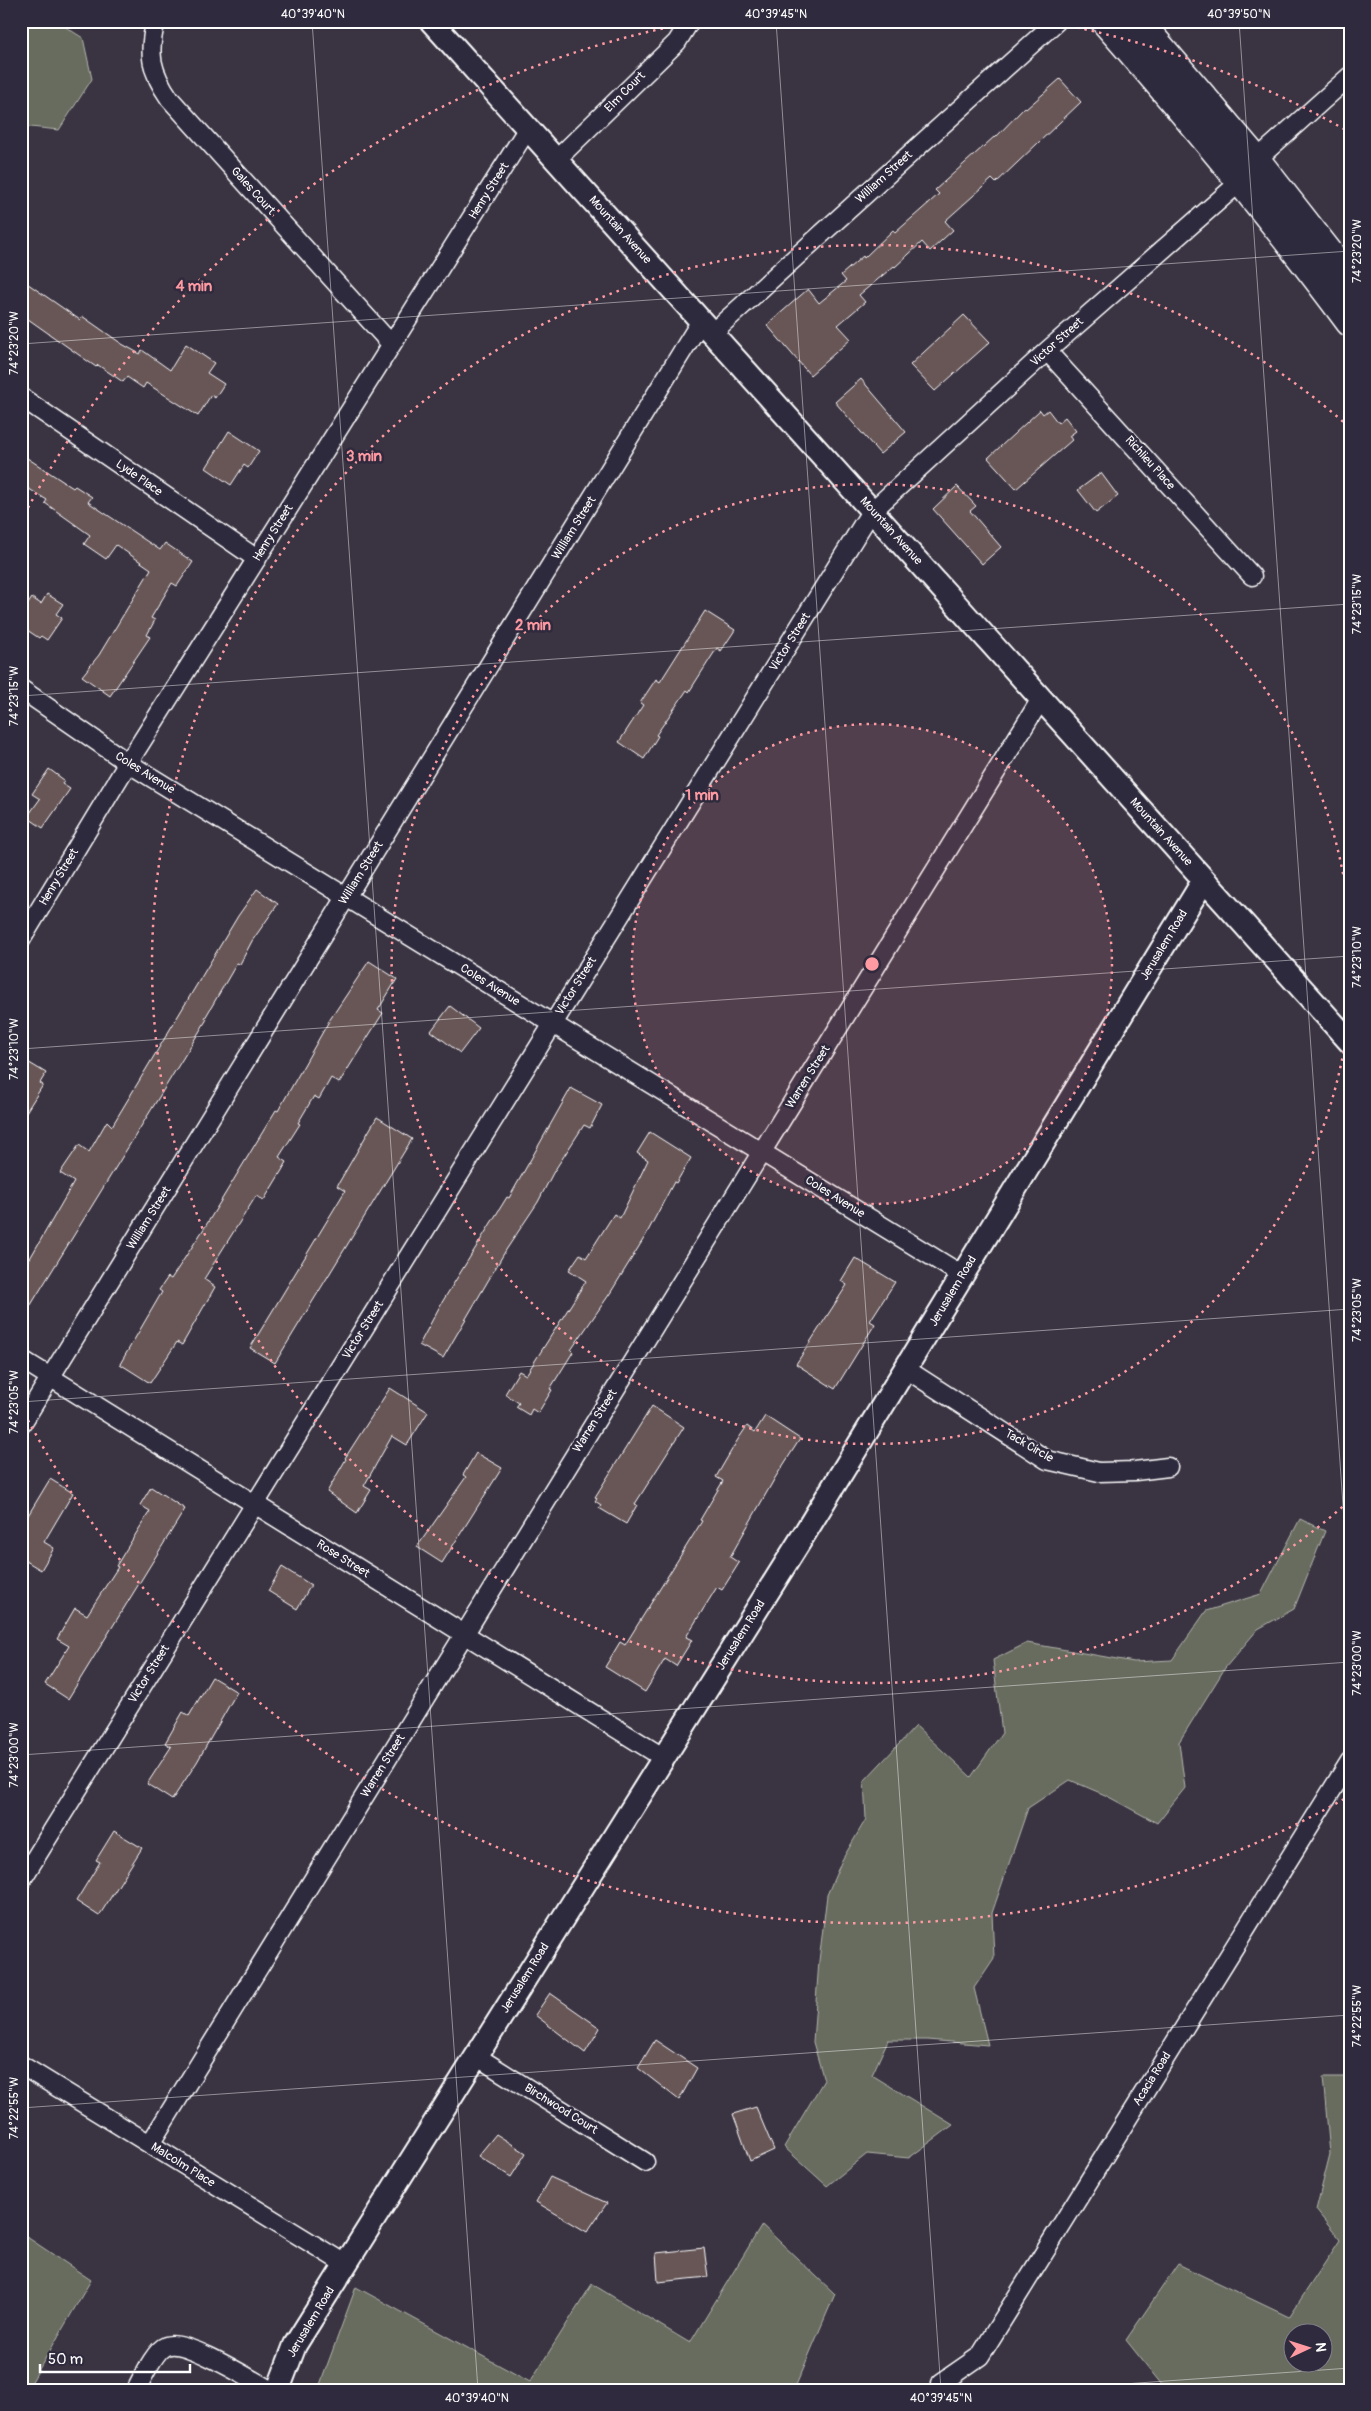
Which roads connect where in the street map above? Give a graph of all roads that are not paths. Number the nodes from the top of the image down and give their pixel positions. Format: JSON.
{"nodes":[{"id":1,"x":156,"y":21,"type":"edge"},
{"id":2,"x":432,"y":21,"type":"edge"},
{"id":3,"x":690,"y":21,"type":"edge"},
{"id":4,"x":1057,"y":21,"type":"edge"},
{"id":5,"x":1105,"y":21,"type":"edge"},
{"id":6,"x":1138,"y":21,"type":"edge"},
{"id":7,"x":1350,"y":76,"type":"edge"},
{"id":8,"x":528,"y":128,"type":"junction"},
{"id":9,"x":556,"y":160,"type":"junction"},
{"id":10,"x":1256,"y":160,"type":"junction"},
{"id":11,"x":1240,"y":182,"type":"junction"},
{"id":12,"x":1350,"y":280,"type":"edge"},
{"id":13,"x":1350,"y":322,"type":"edge"},
{"id":14,"x":707,"y":327,"type":"junction"},
{"id":15,"x":391,"y":344,"type":"junction"},
{"id":16,"x":1047,"y":350,"type":"junction"},
{"id":17,"x":21,"y":397,"type":"edge"},
{"id":18,"x":872,"y":511,"type":"junction"},
{"id":19,"x":257,"y":559,"type":"junction"},
{"id":20,"x":1252,"y":576,"type":"dead end"},
{"id":21,"x":21,"y":689,"type":"edge"},
{"id":22,"x":1041,"y":699,"type":"junction"},
{"id":23,"x":128,"y":763,"type":"junction"},
{"id":24,"x":1204,"y":880,"type":"junction"},
{"id":25,"x":346,"y":897,"type":"junction"},
{"id":26,"x":21,"y":940,"type":"edge"},
{"id":27,"x":553,"y":1024,"type":"junction"},
{"id":28,"x":1350,"y":1042,"type":"edge"},
{"id":29,"x":762,"y":1152,"type":"junction"},
{"id":30,"x":962,"y":1276,"type":"junction"},
{"id":31,"x":21,"y":1359,"type":"edge"},
{"id":32,"x":906,"y":1369,"type":"junction"},
{"id":33,"x":51,"y":1378,"type":"junction"},
{"id":34,"x":21,"y":1425,"type":"edge"},
{"id":35,"x":1168,"y":1467,"type":"dead end"},
{"id":36,"x":255,"y":1504,"type":"junction"},
{"id":37,"x":464,"y":1634,"type":"junction"},
{"id":38,"x":664,"y":1758,"type":"junction"},
{"id":39,"x":1350,"y":1762,"type":"edge"},
{"id":40,"x":21,"y":1880,"type":"edge"},
{"id":41,"x":476,"y":2056,"type":"junction"},
{"id":42,"x":21,"y":2065,"type":"edge"},
{"id":43,"x":150,"y":2144,"type":"junction"},
{"id":44,"x":645,"y":2162,"type":"dead end"},
{"id":45,"x":345,"y":2264,"type":"junction"},
{"id":46,"x":941,"y":2383,"type":"dead end"},
{"id":47,"x":136,"y":2390,"type":"edge"},
{"id":48,"x":270,"y":2390,"type":"edge"},
{"id":49,"x":278,"y":2390,"type":"edge"}],
"edges":[{"from":1,"to":15,"type":"street","name":"Gales Court"},
{"from":2,"to":8,"type":"street","name":"Mountain Avenue"},
{"from":3,"to":9,"type":"street","name":"Elm Court"},
{"from":4,"to":14,"type":"street","name":"William Street"},
{"from":5,"to":11,"type":"highway"},
{"from":6,"to":10,"type":"highway"},
{"from":7,"to":10,"type":"street"},
{"from":8,"to":9,"type":"street","name":"Mountain Avenue"},
{"from":8,"to":15,"type":"street","name":"Henry Street"},
{"from":9,"to":14,"type":"street","name":"Mountain Avenue"},
{"from":10,"to":12,"type":"highway"},
{"from":11,"to":13,"type":"highway"},
{"from":11,"to":16,"type":"street","name":"Victor Street"},
{"from":14,"to":18,"type":"street","name":"Mountain Avenue"},
{"from":14,"to":25,"type":"street","name":"William Street"},
{"from":15,"to":19,"type":"street","name":"Henry Street"},
{"from":16,"to":18,"type":"street","name":"Victor Street"},
{"from":16,"to":20,"type":"street","name":"Richlieu Place"},
{"from":17,"to":19,"type":"street","name":"Lyde Place"},
{"from":18,"to":22,"type":"street","name":"Mountain Avenue"},
{"from":18,"to":27,"type":"street","name":"Victor Street"},
{"from":19,"to":23,"type":"street","name":"Henry Street"},
{"from":21,"to":23,"type":"street","name":"Coles Avenue"},
{"from":22,"to":24,"type":"street","name":"Mountain Avenue"},
{"from":22,"to":29,"type":"street","name":"Warren Street"},
{"from":23,"to":25,"type":"street","name":"Coles Avenue"},
{"from":23,"to":26,"type":"street","name":"Henry Street"},
{"from":24,"to":28,"type":"street","name":"Mountain Avenue"},
{"from":24,"to":30,"type":"street","name":"Jerusalem Road"},
{"from":25,"to":27,"type":"street","name":"Coles Avenue"},
{"from":25,"to":33,"type":"street","name":"William Street"},
{"from":27,"to":29,"type":"street","name":"Coles Avenue"},
{"from":27,"to":36,"type":"street","name":"Victor Street"},
{"from":29,"to":30,"type":"street","name":"Coles Avenue"},
{"from":29,"to":37,"type":"street","name":"Warren Street"},
{"from":30,"to":32,"type":"street","name":"Jerusalem Road"},
{"from":31,"to":33,"type":"street","name":"Rose Street"},
{"from":32,"to":35,"type":"street","name":"Tack Circle"},
{"from":32,"to":38,"type":"street","name":"Jerusalem Road"},
{"from":33,"to":34,"type":"street","name":"William Street"},
{"from":33,"to":36,"type":"street","name":"Rose Street"},
{"from":36,"to":37,"type":"street","name":"Rose Street"},
{"from":36,"to":40,"type":"street","name":"Victor Street"},
{"from":37,"to":38,"type":"street","name":"Rose Street"},
{"from":37,"to":43,"type":"street","name":"Warren Street"},
{"from":38,"to":41,"type":"street","name":"Jerusalem Road"},
{"from":39,"to":46,"type":"street","name":"Acacia Road"},
{"from":41,"to":44,"type":"street","name":"Birchwood Court"},
{"from":41,"to":45,"type":"street","name":"Jerusalem Road"},
{"from":42,"to":43,"type":"street","name":"Malcolm Place"},
{"from":43,"to":45,"type":"street","name":"Malcolm Place"},
{"from":45,"to":49,"type":"street","name":"Jerusalem Road"},
{"from":47,"to":48,"type":"street"}]}
